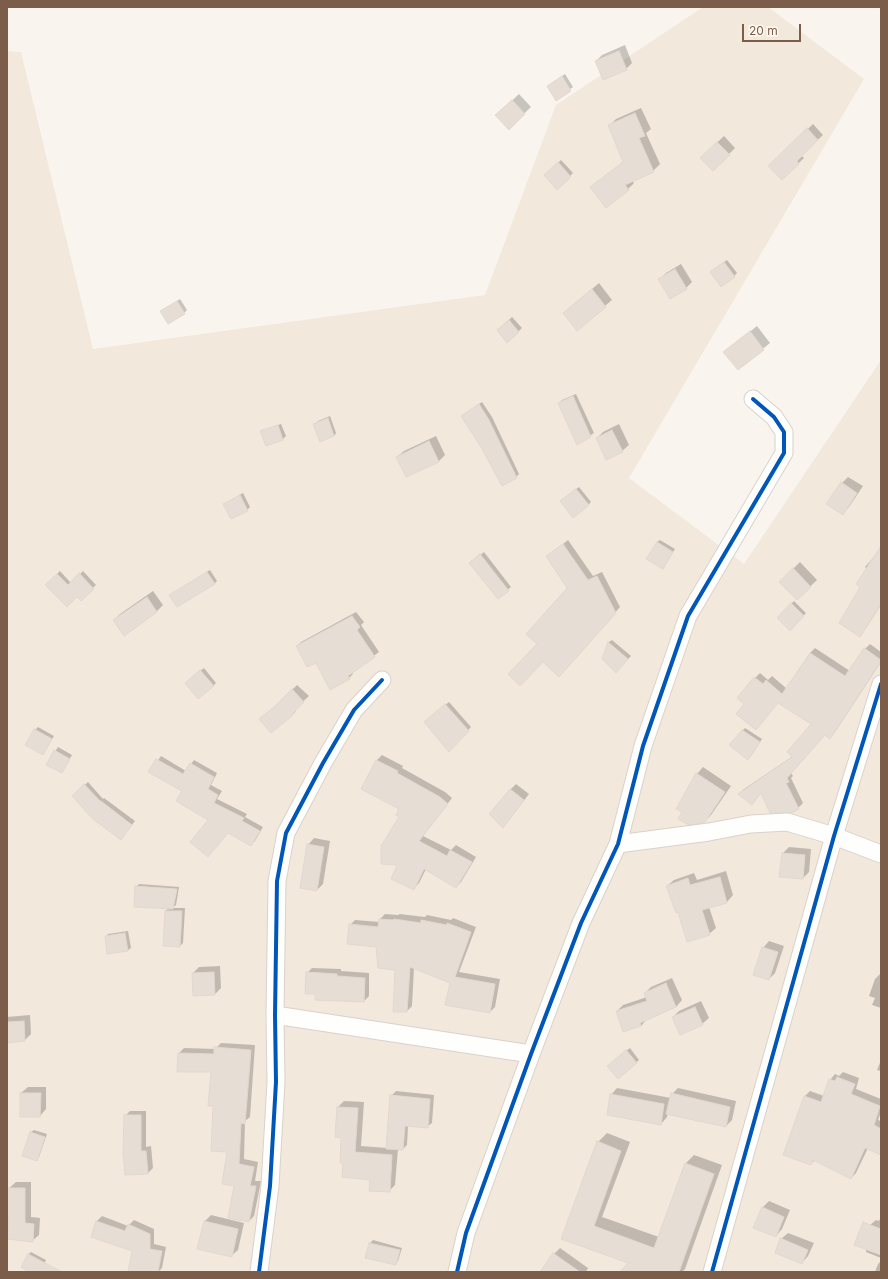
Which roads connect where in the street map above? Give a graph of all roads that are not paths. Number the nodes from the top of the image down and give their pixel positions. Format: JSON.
{"nodes":[{"id":1,"x":753,"y":399,"type":"dead end"},
{"id":2,"x":382,"y":680,"type":"dead end"},
{"id":3,"x":881,"y":684,"type":"edge"},
{"id":4,"x":834,"y":836,"type":"junction"},
{"id":5,"x":618,"y":844,"type":"junction"},
{"id":6,"x":881,"y":854,"type":"edge"},
{"id":7,"x":275,"y":1015,"type":"junction"},
{"id":8,"x":531,"y":1054,"type":"junction"},
{"id":9,"x":259,"y":1272,"type":"edge"},
{"id":10,"x":457,"y":1272,"type":"edge"},
{"id":11,"x":712,"y":1272,"type":"edge"}],
"edges":[{"from":1,"to":5,"type":"street"},
{"from":2,"to":7,"type":"street"},
{"from":3,"to":4,"type":"street"},
{"from":4,"to":5,"type":"street"},
{"from":4,"to":6,"type":"street"},
{"from":4,"to":11,"type":"street"},
{"from":5,"to":8,"type":"street"},
{"from":7,"to":8,"type":"street"},
{"from":7,"to":9,"type":"street"},
{"from":8,"to":10,"type":"street"}]}
